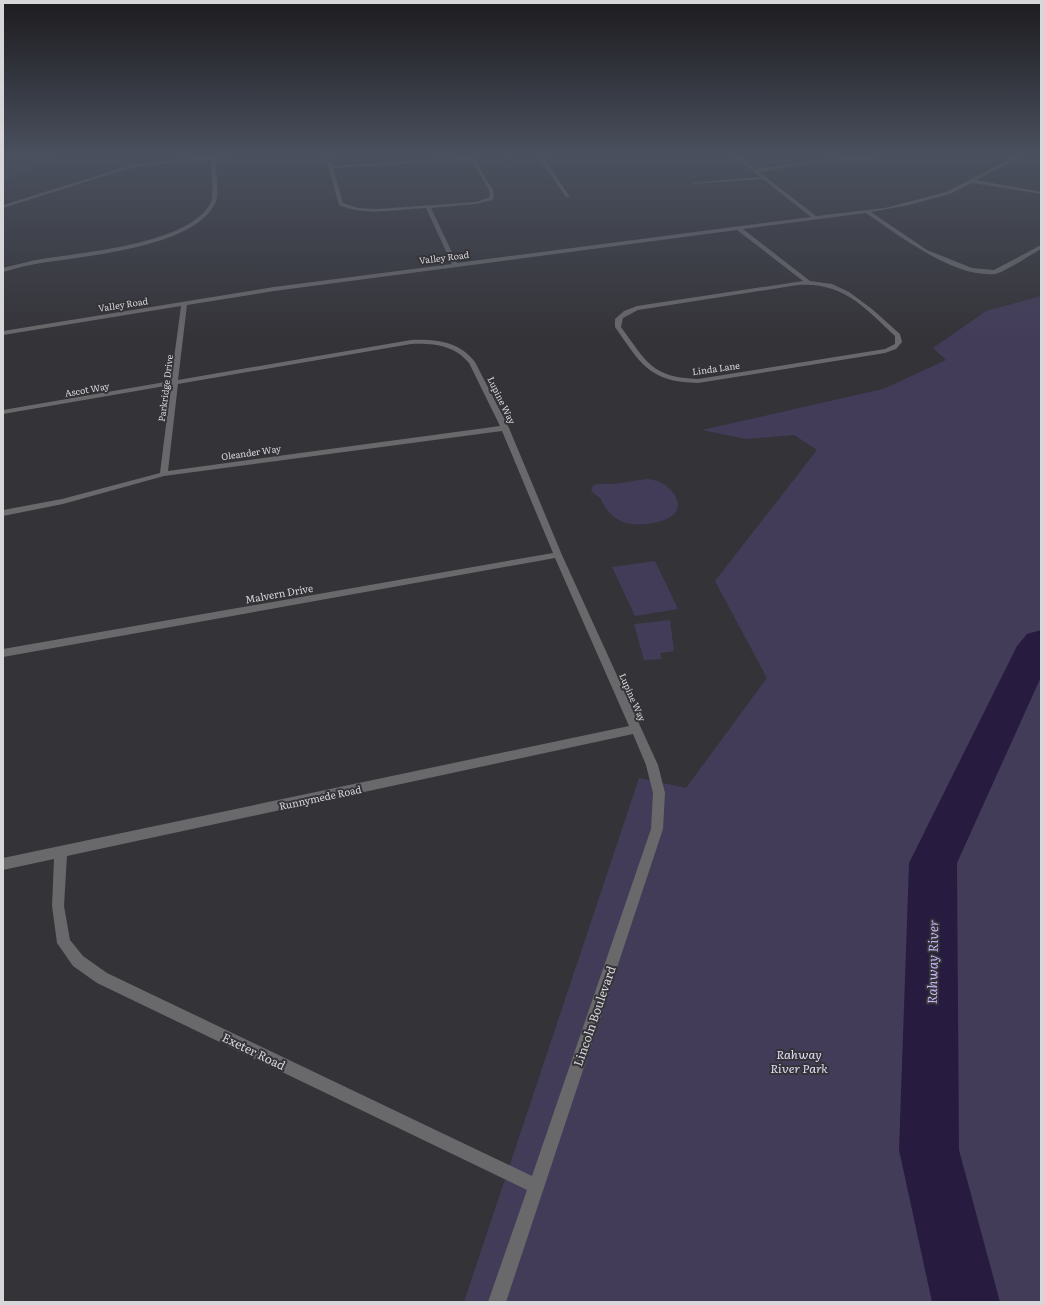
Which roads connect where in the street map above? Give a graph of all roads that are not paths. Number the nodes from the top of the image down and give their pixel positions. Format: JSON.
{"nodes":[{"id":1,"x":204,"y":216,"type":"edge"},
{"id":2,"x":433,"y":216,"type":"edge"},
{"id":3,"x":812,"y":216,"type":"edge"},
{"id":4,"x":830,"y":216,"type":"edge"},
{"id":5,"x":873,"y":216,"type":"edge"},
{"id":6,"x":815,"y":218,"type":"junction"},
{"id":7,"x":738,"y":228,"type":"junction"},
{"id":8,"x":1041,"y":247,"type":"edge"},
{"id":9,"x":455,"y":265,"type":"junction"},
{"id":10,"x":3,"y":270,"type":"edge"},
{"id":11,"x":808,"y":282,"type":"junction"},
{"id":12,"x":184,"y":303,"type":"junction"},
{"id":13,"x":3,"y":333,"type":"edge"},
{"id":14,"x":175,"y":383,"type":"junction"},
{"id":15,"x":3,"y":412,"type":"edge"},
{"id":16,"x":505,"y":428,"type":"junction"},
{"id":17,"x":164,"y":474,"type":"junction"},
{"id":18,"x":3,"y":513,"type":"edge"},
{"id":19,"x":558,"y":555,"type":"junction"},
{"id":20,"x":3,"y":653,"type":"edge"},
{"id":21,"x":637,"y":729,"type":"junction"},
{"id":22,"x":62,"y":852,"type":"junction"},
{"id":23,"x":3,"y":864,"type":"edge"},
{"id":24,"x":536,"y":1186,"type":"junction"},
{"id":25,"x":497,"y":1302,"type":"edge"}],
"edges":[{"from":1,"to":10,"type":"street"},
{"from":2,"to":9,"type":"street"},
{"from":3,"to":6,"type":"street"},
{"from":4,"to":6,"type":"street","name":"Valley Road"},
{"from":5,"to":8,"type":"street"},
{"from":6,"to":7,"type":"street","name":"Valley Road"},
{"from":7,"to":9,"type":"street","name":"Valley Road"},
{"from":7,"to":11,"type":"street","name":"Linda Lane"},
{"from":9,"to":12,"type":"street","name":"Valley Road"},
{"from":11,"to":11,"type":"street","name":"Linda Lane"},
{"from":12,"to":13,"type":"street","name":"Valley Road"},
{"from":12,"to":14,"type":"street","name":"Parkridge Drive"},
{"from":14,"to":15,"type":"street","name":"Ascot Way"},
{"from":14,"to":16,"type":"street","name":"Lupine Way"},
{"from":14,"to":17,"type":"street","name":"Parkridge Drive"},
{"from":16,"to":17,"type":"street","name":"Oleander Way"},
{"from":16,"to":19,"type":"street","name":"Lupine Way"},
{"from":17,"to":18,"type":"street","name":"Oleander Way"},
{"from":19,"to":20,"type":"street","name":"Malvern Drive"},
{"from":19,"to":21,"type":"street","name":"Lupine Way"},
{"from":21,"to":22,"type":"street","name":"Runnymede Road"},
{"from":21,"to":24,"type":"street","name":"Lincoln Boulevard"},
{"from":22,"to":23,"type":"street","name":"Runnymede Road"},
{"from":22,"to":24,"type":"street","name":"Exeter Road"},
{"from":24,"to":25,"type":"street","name":"Lincoln Boulevard"}]}
